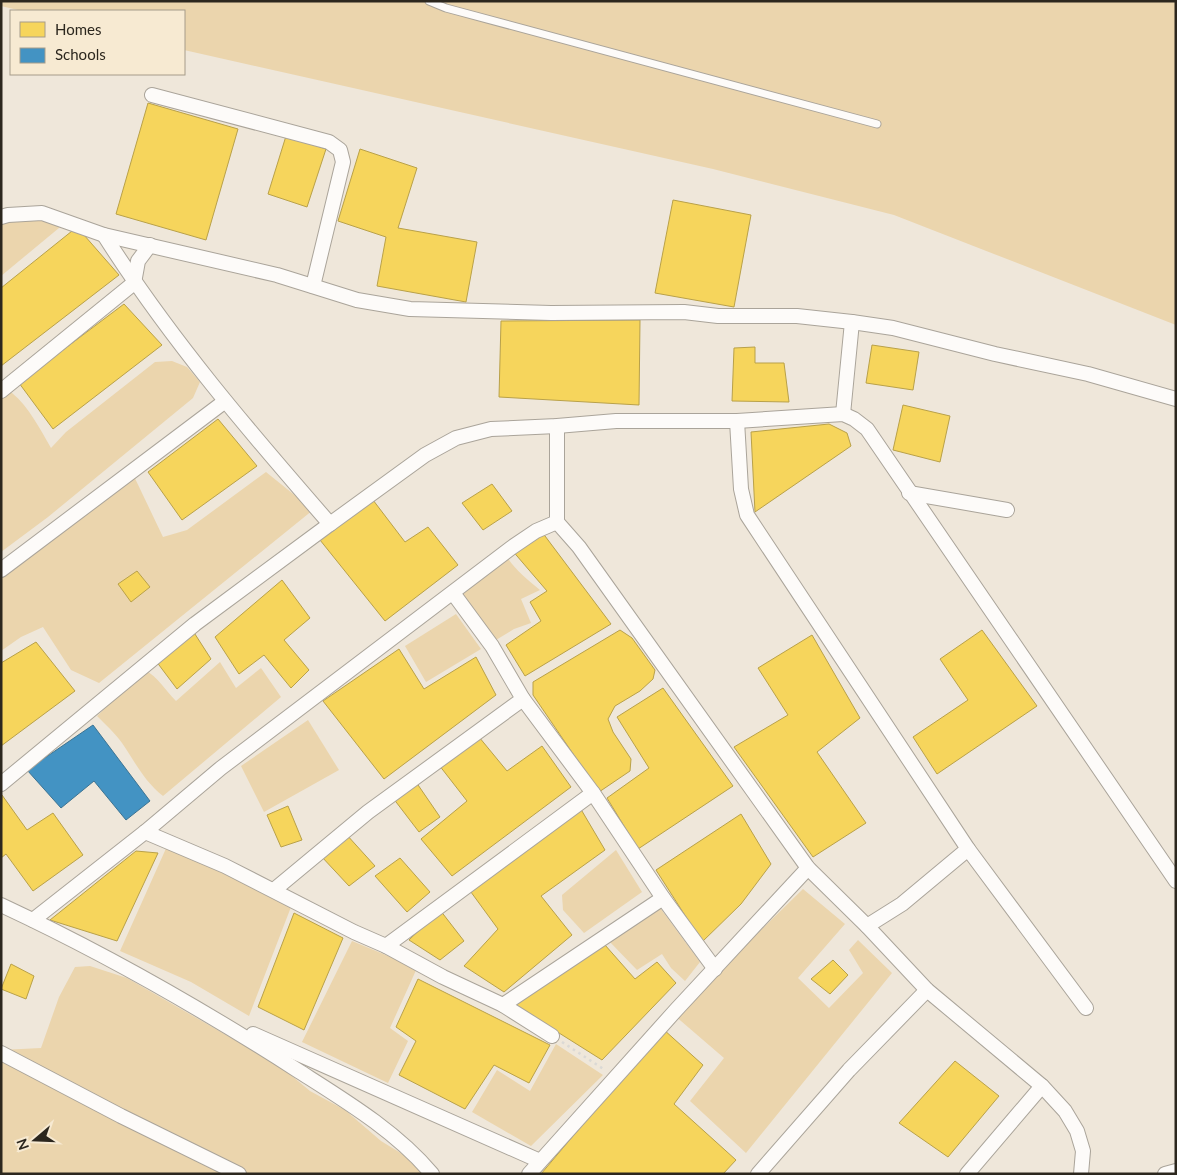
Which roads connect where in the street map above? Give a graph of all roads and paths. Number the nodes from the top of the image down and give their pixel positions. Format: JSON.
{"nodes":[{"id":1,"x":429,"y":1,"type":"edge"},
{"id":2,"x":152,"y":95,"type":"dead end"},
{"id":3,"x":877,"y":124,"type":"dead end"},
{"id":4,"x":1,"y":217,"type":"edge"},
{"id":5,"x":104,"y":235,"type":"junction"},
{"id":6,"x":150,"y":245,"type":"junction"},
{"id":7,"x":134,"y":283,"type":"junction"},
{"id":8,"x":314,"y":286,"type":"junction"},
{"id":9,"x":852,"y":322,"type":"junction"},
{"id":10,"x":1,"y":391,"type":"edge"},
{"id":11,"x":1176,"y":399,"type":"edge"},
{"id":12,"x":224,"y":402,"type":"junction"},
{"id":13,"x":843,"y":414,"type":"junction"},
{"id":14,"x":737,"y":421,"type":"junction"},
{"id":15,"x":557,"y":426,"type":"junction"},
{"id":16,"x":909,"y":493,"type":"junction"},
{"id":17,"x":1006,"y":510,"type":"dead end"},
{"id":18,"x":557,"y":522,"type":"junction"},
{"id":19,"x":330,"y":524,"type":"junction"},
{"id":20,"x":1,"y":570,"type":"edge"},
{"id":21,"x":453,"y":593,"type":"junction"},
{"id":22,"x":523,"y":698,"type":"junction"},
{"id":23,"x":1,"y":784,"type":"edge"},
{"id":24,"x":593,"y":793,"type":"junction"},
{"id":25,"x":146,"y":832,"type":"junction"},
{"id":26,"x":968,"y":849,"type":"junction"},
{"id":27,"x":808,"y":868,"type":"junction"},
{"id":28,"x":1176,"y":881,"type":"edge"},
{"id":29,"x":274,"y":890,"type":"junction"},
{"id":30,"x":663,"y":898,"type":"junction"},
{"id":31,"x":1,"y":906,"type":"edge"},
{"id":32,"x":33,"y":920,"type":"junction"},
{"id":33,"x":867,"y":926,"type":"junction"},
{"id":34,"x":386,"y":946,"type":"junction"},
{"id":35,"x":715,"y":968,"type":"junction"},
{"id":36,"x":927,"y":990,"type":"junction"},
{"id":37,"x":503,"y":1005,"type":"junction"},
{"id":38,"x":1086,"y":1008,"type":"dead end"},
{"id":39,"x":211,"y":1015,"type":"junction"},
{"id":40,"x":552,"y":1036,"type":"joint"},
{"id":41,"x":1,"y":1053,"type":"edge"},
{"id":42,"x":616,"y":1077,"type":"junction"},
{"id":43,"x":1042,"y":1086,"type":"junction"},
{"id":44,"x":540,"y":1161,"type":"junction"},
{"id":45,"x":1176,"y":1171,"type":"edge"},
{"id":46,"x":238,"y":1174,"type":"edge"},
{"id":47,"x":432,"y":1174,"type":"edge"},
{"id":48,"x":529,"y":1174,"type":"edge"},
{"id":49,"x":758,"y":1174,"type":"edge"},
{"id":50,"x":968,"y":1174,"type":"edge"},
{"id":51,"x":1081,"y":1174,"type":"edge"},
{"id":52,"x":1165,"y":1174,"type":"edge"}],
"edges":[{"from":1,"to":3,"type":"lane"},
{"from":2,"to":8,"type":"street"},
{"from":4,"to":5,"type":"street"},
{"from":5,"to":6,"type":"street"},
{"from":5,"to":7,"type":"street"},
{"from":6,"to":7,"type":"street"},
{"from":6,"to":8,"type":"street"},
{"from":7,"to":10,"type":"street"},
{"from":7,"to":12,"type":"street"},
{"from":8,"to":9,"type":"street"},
{"from":9,"to":11,"type":"street"},
{"from":9,"to":13,"type":"street"},
{"from":12,"to":19,"type":"street"},
{"from":12,"to":20,"type":"street"},
{"from":13,"to":14,"type":"street"},
{"from":13,"to":16,"type":"street"},
{"from":14,"to":15,"type":"street"},
{"from":14,"to":26,"type":"street"},
{"from":15,"to":18,"type":"street"},
{"from":15,"to":19,"type":"street"},
{"from":16,"to":17,"type":"street"},
{"from":16,"to":28,"type":"street"},
{"from":18,"to":21,"type":"street"},
{"from":18,"to":27,"type":"street"},
{"from":19,"to":23,"type":"street"},
{"from":21,"to":22,"type":"street"},
{"from":21,"to":25,"type":"street"},
{"from":22,"to":24,"type":"street"},
{"from":22,"to":29,"type":"street"},
{"from":24,"to":30,"type":"street"},
{"from":24,"to":34,"type":"street"},
{"from":25,"to":29,"type":"street"},
{"from":25,"to":32,"type":"street"},
{"from":26,"to":33,"type":"street"},
{"from":26,"to":38,"type":"street"},
{"from":27,"to":33,"type":"street"},
{"from":27,"to":35,"type":"street"},
{"from":29,"to":34,"type":"street"},
{"from":30,"to":35,"type":"street"},
{"from":30,"to":37,"type":"street"},
{"from":31,"to":32,"type":"street"},
{"from":32,"to":39,"type":"street"},
{"from":33,"to":36,"type":"street"},
{"from":34,"to":37,"type":"street"},
{"from":35,"to":42,"type":"street"},
{"from":36,"to":43,"type":"street"},
{"from":36,"to":49,"type":"street"},
{"from":37,"to":40,"type":"street"},
{"from":39,"to":44,"type":"street"},
{"from":39,"to":47,"type":"street"},
{"from":40,"to":42,"type":"path"},
{"from":41,"to":46,"type":"street"},
{"from":42,"to":44,"type":"street"},
{"from":43,"to":50,"type":"street"},
{"from":43,"to":51,"type":"street"},
{"from":44,"to":48,"type":"street"},
{"from":45,"to":52,"type":"street"}]}
